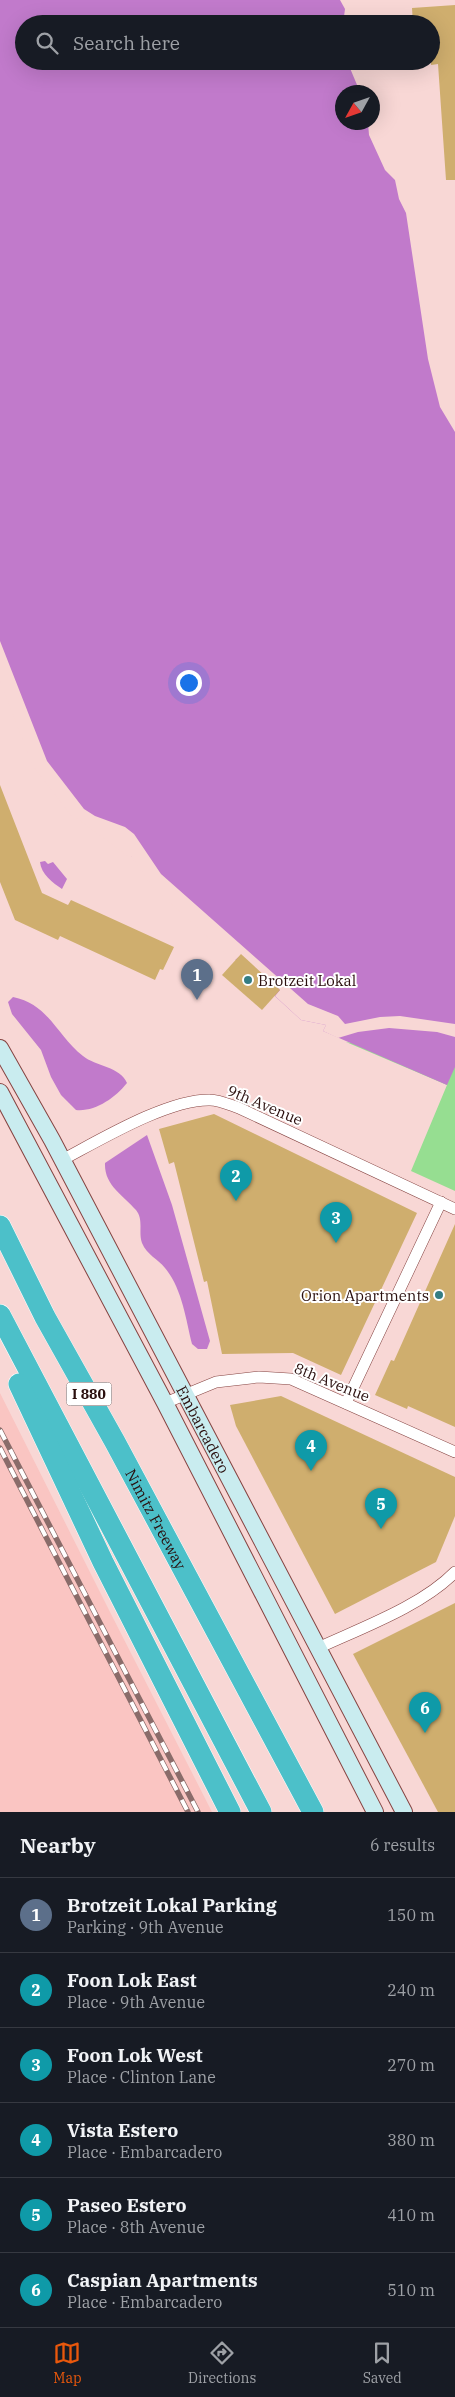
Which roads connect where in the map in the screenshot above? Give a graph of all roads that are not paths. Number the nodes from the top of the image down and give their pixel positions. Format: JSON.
{"nodes":[{"id":1,"x":0,"y":1048,"type":"edge"},
{"id":2,"x":0,"y":1092,"type":"edge"},
{"id":3,"x":62,"y":1160,"type":"junction"},
{"id":4,"x":441,"y":1202,"type":"junction"},
{"id":5,"x":455,"y":1209,"type":"edge"},
{"id":6,"x":0,"y":1226,"type":"edge"},
{"id":7,"x":0,"y":1315,"type":"edge"},
{"id":8,"x":0,"y":1340,"type":"edge"},
{"id":9,"x":185,"y":1394,"type":"junction"},
{"id":10,"x":346,"y":1402,"type":"junction"},
{"id":11,"x":165,"y":1403,"type":"junction"},
{"id":12,"x":455,"y":1452,"type":"edge"},
{"id":13,"x":455,"y":1572,"type":"edge"},
{"id":14,"x":318,"y":1648,"type":"junction"},
{"id":15,"x":230,"y":1812,"type":"edge"},
{"id":16,"x":260,"y":1812,"type":"edge"},
{"id":17,"x":313,"y":1812,"type":"edge"},
{"id":18,"x":375,"y":1812,"type":"edge"},
{"id":19,"x":404,"y":1812,"type":"edge"}],
"edges":[{"from":1,"to":3,"type":"main road","name":"Embarcadero"},
{"from":2,"to":11,"type":"main road","name":"Embarcadero"},
{"from":3,"to":4,"type":"street","name":"9th Avenue"},
{"from":3,"to":9,"type":"main road","name":"Embarcadero"},
{"from":4,"to":5,"type":"street","name":"9th Avenue"},
{"from":4,"to":10,"type":"street"},
{"from":6,"to":17,"type":"highway","name":"Nimitz Freeway","number":"I 880"},
{"from":7,"to":16,"type":"highway","number":"I 880"},
{"from":8,"to":15,"type":"highway"},
{"from":9,"to":10,"type":"street","name":"8th Avenue"},
{"from":9,"to":11,"type":"street","name":"8th Avenue"},
{"from":9,"to":14,"type":"main road","name":"Embarcadero"},
{"from":10,"to":12,"type":"street","name":"8th Avenue"},
{"from":11,"to":18,"type":"main road","name":"Embarcadero"},
{"from":13,"to":14,"type":"street"},
{"from":14,"to":19,"type":"main road","name":"Embarcadero"}]}
